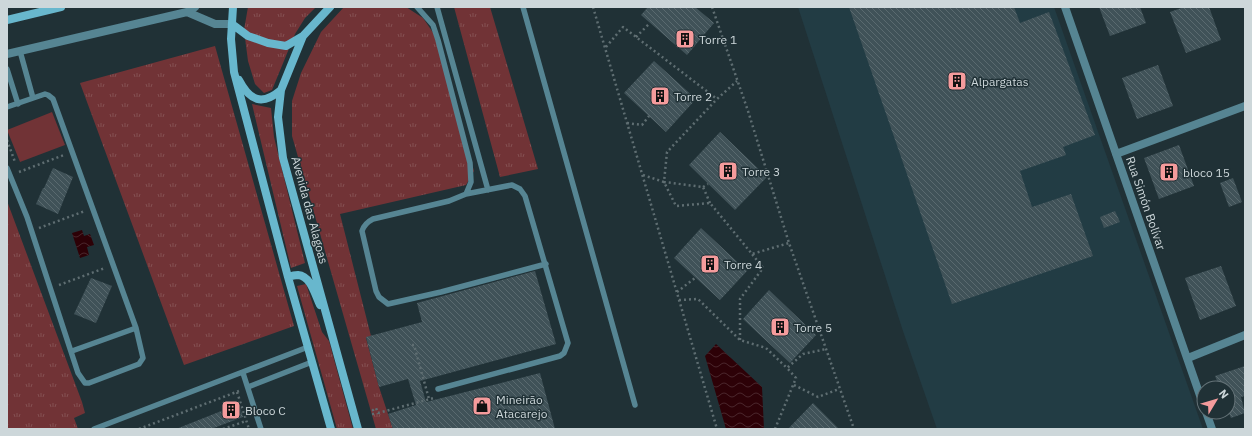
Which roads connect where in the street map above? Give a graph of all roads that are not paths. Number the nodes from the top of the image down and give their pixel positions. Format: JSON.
{"nodes":[{"id":1,"x":61,"y":7,"type":"edge"},
{"id":2,"x":195,"y":7,"type":"edge"},
{"id":3,"x":233,"y":7,"type":"edge"},
{"id":4,"x":330,"y":7,"type":"edge"},
{"id":5,"x":417,"y":7,"type":"edge"},
{"id":6,"x":437,"y":7,"type":"edge"},
{"id":7,"x":523,"y":7,"type":"edge"},
{"id":8,"x":1065,"y":7,"type":"edge"},
{"id":9,"x":187,"y":12,"type":"junction"},
{"id":10,"x":7,"y":20,"type":"edge"},
{"id":11,"x":232,"y":24,"type":"junction"},
{"id":12,"x":303,"y":36,"type":"junction"},
{"id":13,"x":20,"y":51,"type":"junction"},
{"id":14,"x":7,"y":54,"type":"edge"},
{"id":15,"x":7,"y":69,"type":"edge"},
{"id":16,"x":234,"y":72,"type":"junction"},
{"id":17,"x":281,"y":90,"type":"junction"},
{"id":18,"x":33,"y":98,"type":"junction"},
{"id":19,"x":18,"y":104,"type":"junction"},
{"id":20,"x":1245,"y":106,"type":"edge"},
{"id":21,"x":7,"y":108,"type":"edge"},
{"id":22,"x":1116,"y":154,"type":"junction"},
{"id":23,"x":7,"y":168,"type":"edge"},
{"id":24,"x":488,"y":190,"type":"junction"},
{"id":25,"x":466,"y":194,"type":"junction"},
{"id":26,"x":546,"y":264,"type":"junction"},
{"id":27,"x":288,"y":277,"type":"junction"},
{"id":28,"x":136,"y":328,"type":"junction"},
{"id":29,"x":332,"y":334,"type":"junction"},
{"id":30,"x":1245,"y":335,"type":"edge"},
{"id":31,"x":308,"y":347,"type":"junction"},
{"id":32,"x":72,"y":351,"type":"junction"},
{"id":33,"x":1188,"y":358,"type":"junction"},
{"id":34,"x":312,"y":362,"type":"junction"},
{"id":35,"x":243,"y":373,"type":"junction"},
{"id":36,"x":1196,"y":382,"type":"edge"},
{"id":37,"x":248,"y":387,"type":"junction"},
{"id":38,"x":438,"y":388,"type":"dead end"},
{"id":39,"x":635,"y":405,"type":"dead end"},
{"id":40,"x":94,"y":429,"type":"edge"},
{"id":41,"x":261,"y":429,"type":"edge"},
{"id":42,"x":331,"y":429,"type":"edge"},
{"id":43,"x":358,"y":429,"type":"edge"}],
"edges":[{"from":1,"to":10,"type":"main road"},
{"from":2,"to":9,"type":"street"},
{"from":3,"to":11,"type":"main road"},
{"from":4,"to":12,"type":"main road","name":"Avenida das Alagoas"},
{"from":5,"to":25,"type":"lane"},
{"from":6,"to":24,"type":"lane"},
{"from":7,"to":39,"type":"lane"},
{"from":8,"to":22,"type":"street","name":"Rua Simón Bolívar"},
{"from":9,"to":11,"type":"street"},
{"from":9,"to":13,"type":"street"},
{"from":11,"to":12,"type":"main road"},
{"from":11,"to":16,"type":"main road"},
{"from":12,"to":17,"type":"main road","name":"Avenida das Alagoas"},
{"from":13,"to":14,"type":"street"},
{"from":13,"to":18,"type":"lane"},
{"from":15,"to":19,"type":"lane"},
{"from":16,"to":17,"type":"main road"},
{"from":16,"to":27,"type":"main road"},
{"from":17,"to":29,"type":"main road","name":"Avenida das Alagoas"},
{"from":18,"to":19,"type":"lane"},
{"from":18,"to":28,"type":"lane"},
{"from":19,"to":21,"type":"lane"},
{"from":20,"to":22,"type":"street"},
{"from":22,"to":33,"type":"street","name":"Rua Simón Bolívar"},
{"from":23,"to":32,"type":"lane"},
{"from":24,"to":25,"type":"lane"},
{"from":24,"to":26,"type":"lane"},
{"from":25,"to":26,"type":"lane"},
{"from":26,"to":38,"type":"lane"},
{"from":27,"to":29,"type":"main road"},
{"from":27,"to":31,"type":"main road"},
{"from":28,"to":32,"type":"lane"},
{"from":28,"to":32,"type":"lane"},
{"from":29,"to":43,"type":"main road","name":"Avenida das Alagoas"},
{"from":30,"to":33,"type":"street"},
{"from":31,"to":34,"type":"main road"},
{"from":31,"to":35,"type":"lane"},
{"from":33,"to":36,"type":"street","name":"Rua Simón Bolívar"},
{"from":34,"to":37,"type":"lane"},
{"from":34,"to":42,"type":"main road"},
{"from":35,"to":37,"type":"lane"},
{"from":35,"to":40,"type":"lane"},
{"from":37,"to":41,"type":"lane"}]}
